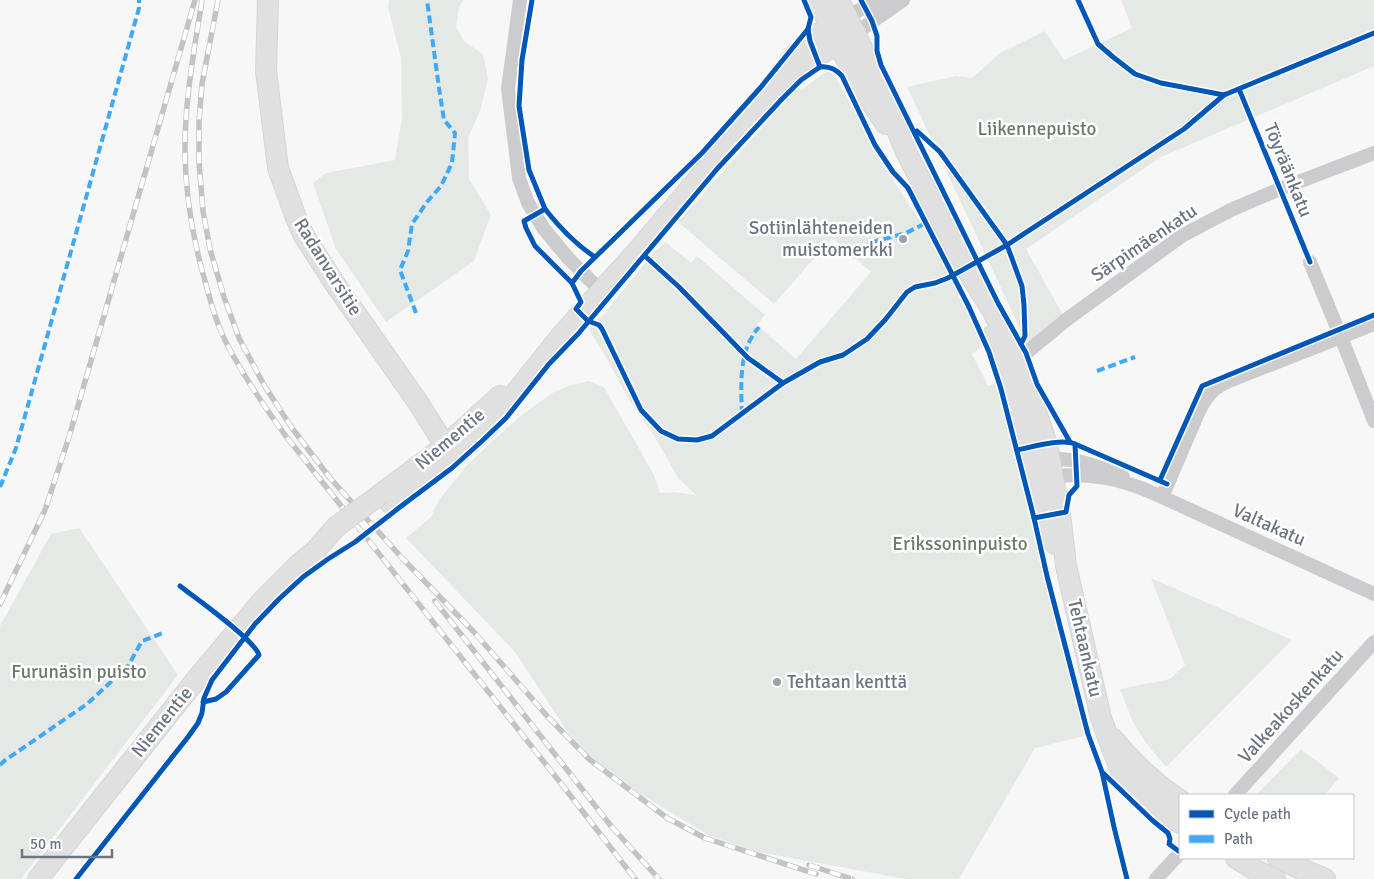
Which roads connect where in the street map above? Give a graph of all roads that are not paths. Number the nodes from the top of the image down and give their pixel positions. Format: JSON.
{"nodes":[{"id":1,"x":268,"y":0,"type":"edge"},
{"id":2,"x":520,"y":0,"type":"edge"},
{"id":3,"x":818,"y":0,"type":"edge"},
{"id":4,"x":901,"y":0,"type":"edge"},
{"id":5,"x":843,"y":18,"type":"edge"},
{"id":6,"x":838,"y":44,"type":"junction"},
{"id":7,"x":762,"y":104,"type":"junction"},
{"id":8,"x":906,"y":152,"type":"junction"},
{"id":9,"x":1374,"y":153,"type":"edge"},
{"id":10,"x":1310,"y":262,"type":"dead end"},
{"id":11,"x":601,"y":291,"type":"junction"},
{"id":12,"x":1374,"y":324,"type":"edge"},
{"id":13,"x":1341,"y":337,"type":"junction"},
{"id":14,"x":1012,"y":363,"type":"junction"},
{"id":15,"x":1374,"y":421,"type":"edge"},
{"id":16,"x":454,"y":447,"type":"junction"},
{"id":17,"x":1043,"y":468,"type":"junction"},
{"id":18,"x":1162,"y":497,"type":"junction"},
{"id":19,"x":1374,"y":594,"type":"edge"},
{"id":20,"x":1374,"y":642,"type":"edge"},
{"id":21,"x":1106,"y":730,"type":"junction"},
{"id":22,"x":1236,"y":794,"type":"edge"},
{"id":23,"x":1179,"y":799,"type":"edge"},
{"id":24,"x":1179,"y":822,"type":"edge"},
{"id":25,"x":1179,"y":853,"type":"edge"},
{"id":26,"x":1238,"y":859,"type":"edge"},
{"id":27,"x":1280,"y":859,"type":"edge"},
{"id":28,"x":38,"y":879,"type":"edge"},
{"id":29,"x":1156,"y":879,"type":"edge"},
{"id":30,"x":1275,"y":879,"type":"edge"},
{"id":31,"x":1326,"y":879,"type":"edge"}],
"edges":[{"from":1,"to":16,"type":"main road","name":"Radanvarsitie"},
{"from":2,"to":11,"type":"street"},
{"from":3,"to":5,"type":"main road"},
{"from":4,"to":5,"type":"street"},
{"from":4,"to":5,"type":"street"},
{"from":5,"to":6,"type":"main road","name":"Niementie"},
{"from":5,"to":7,"type":"main road","name":"Niementie"},
{"from":5,"to":8,"type":"main road"},
{"from":6,"to":7,"type":"main road","name":"Niementie"},
{"from":6,"to":8,"type":"main road"},
{"from":7,"to":11,"type":"main road","name":"Niementie"},
{"from":8,"to":14,"type":"main road","name":"Tehtaankatu"},
{"from":9,"to":14,"type":"street","name":"Särpimäenkatu"},
{"from":10,"to":13,"type":"street"},
{"from":11,"to":16,"type":"main road","name":"Niementie"},
{"from":12,"to":13,"type":"street"},
{"from":13,"to":15,"type":"street"},
{"from":13,"to":18,"type":"street"},
{"from":14,"to":17,"type":"main road","name":"Tehtaankatu"},
{"from":16,"to":28,"type":"main road","name":"Niementie","bridge":true},
{"from":17,"to":18,"type":"street","name":"Valtakatu"},
{"from":17,"to":21,"type":"main road","name":"Tehtaankatu"},
{"from":18,"to":19,"type":"street","name":"Valtakatu"},
{"from":20,"to":22,"type":"street","name":"Valkeakoskenkatu"},
{"from":21,"to":23,"type":"main road","name":"Tehtaankatu"},
{"from":21,"to":24,"type":"main road","name":"Tehtaankatu"},
{"from":25,"to":29,"type":"street"},
{"from":26,"to":30,"type":"main road"},
{"from":27,"to":31,"type":"main road"}]}
